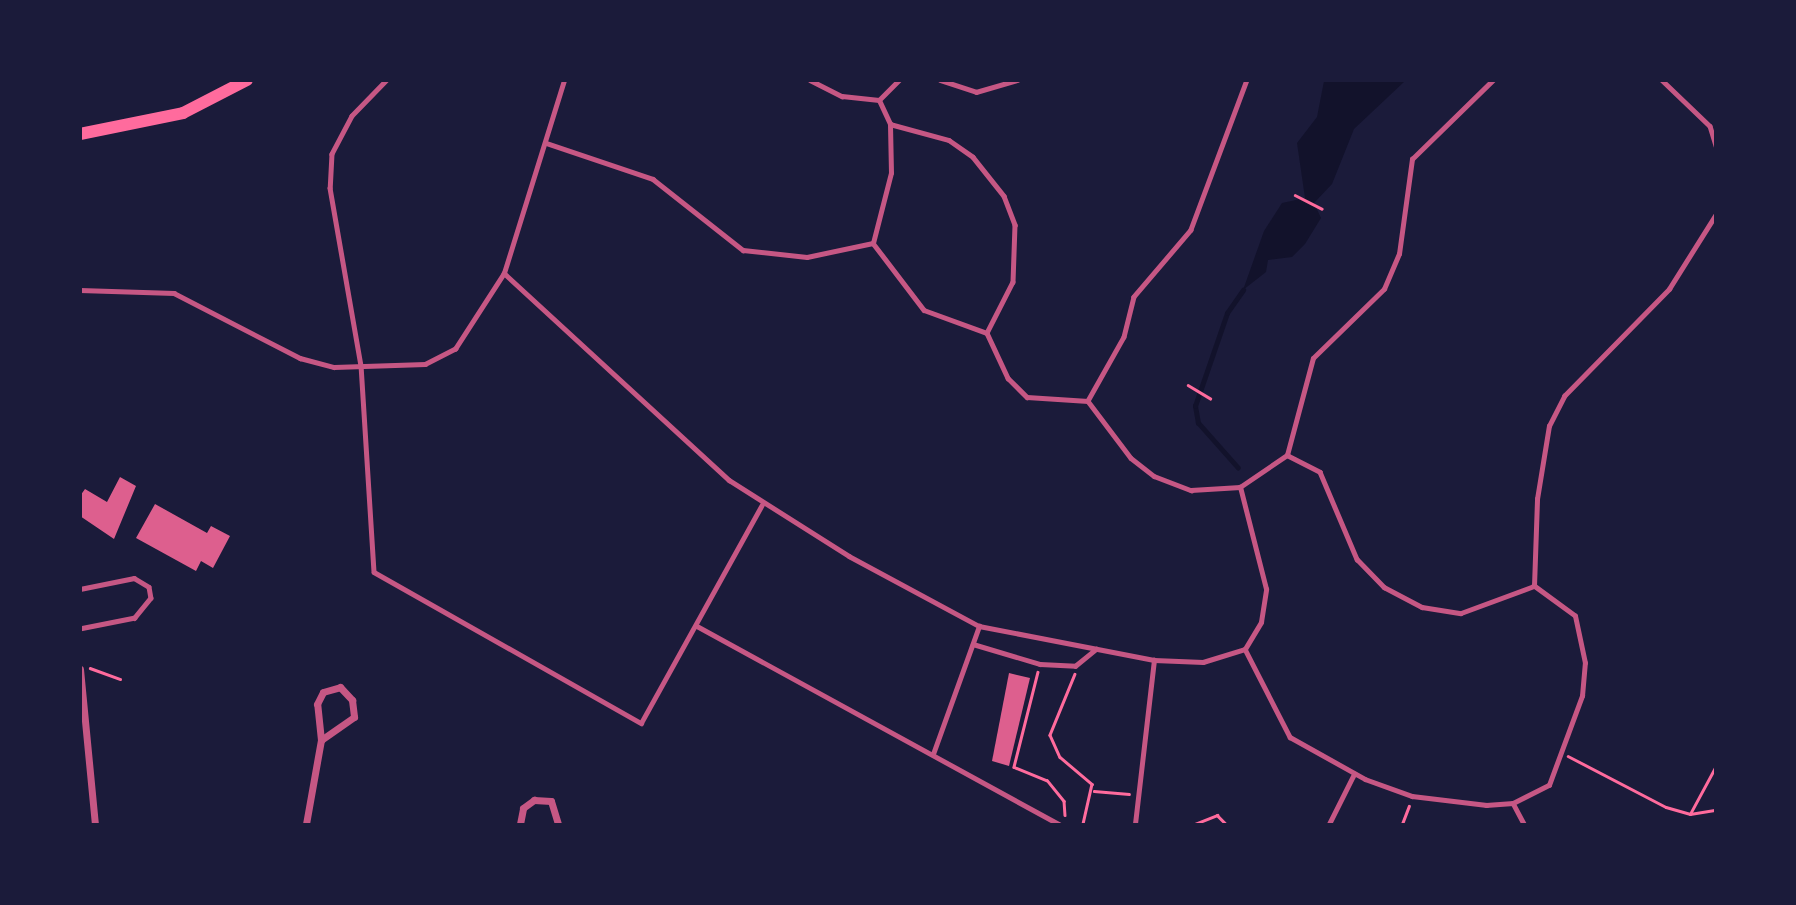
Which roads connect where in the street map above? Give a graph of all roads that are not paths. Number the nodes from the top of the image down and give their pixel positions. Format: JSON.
{"nodes":[{"id":1,"x":247,"y":80,"type":"edge"},
{"id":2,"x":387,"y":80,"type":"edge"},
{"id":3,"x":564,"y":80,"type":"edge"},
{"id":4,"x":810,"y":80,"type":"edge"},
{"id":5,"x":899,"y":80,"type":"edge"},
{"id":6,"x":940,"y":80,"type":"edge"},
{"id":7,"x":1017,"y":80,"type":"edge"},
{"id":8,"x":1247,"y":80,"type":"edge"},
{"id":9,"x":1493,"y":80,"type":"edge"},
{"id":10,"x":1661,"y":80,"type":"edge"},
{"id":11,"x":879,"y":100,"type":"junction"},
{"id":12,"x":890,"y":124,"type":"junction"},
{"id":13,"x":80,"y":134,"type":"edge"},
{"id":14,"x":546,"y":143,"type":"junction"},
{"id":15,"x":1716,"y":146,"type":"edge"},
{"id":16,"x":1716,"y":214,"type":"edge"},
{"id":17,"x":873,"y":243,"type":"junction"},
{"id":18,"x":504,"y":273,"type":"junction"},
{"id":19,"x":80,"y":290,"type":"edge"},
{"id":20,"x":987,"y":333,"type":"junction"},
{"id":21,"x":361,"y":365,"type":"junction"},
{"id":22,"x":1088,"y":401,"type":"junction"},
{"id":23,"x":1287,"y":455,"type":"junction"},
{"id":24,"x":1240,"y":487,"type":"junction"},
{"id":25,"x":762,"y":505,"type":"junction"},
{"id":26,"x":1534,"y":586,"type":"junction"},
{"id":27,"x":80,"y":589,"type":"edge"},
{"id":28,"x":697,"y":626,"type":"junction"},
{"id":29,"x":979,"y":626,"type":"junction"},
{"id":30,"x":80,"y":629,"type":"edge"},
{"id":31,"x":973,"y":644,"type":"junction"},
{"id":32,"x":1096,"y":649,"type":"junction"},
{"id":33,"x":1245,"y":649,"type":"junction"},
{"id":34,"x":1154,"y":660,"type":"junction"},
{"id":35,"x":80,"y":670,"type":"edge"},
{"id":36,"x":321,"y":740,"type":"junction"},
{"id":37,"x":933,"y":754,"type":"junction"},
{"id":38,"x":1354,"y":774,"type":"junction"},
{"id":39,"x":1513,"y":803,"type":"junction"},
{"id":40,"x":95,"y":824,"type":"edge"},
{"id":41,"x":306,"y":824,"type":"edge"},
{"id":42,"x":520,"y":824,"type":"edge"},
{"id":43,"x":558,"y":824,"type":"edge"},
{"id":44,"x":1060,"y":824,"type":"edge"},
{"id":45,"x":1135,"y":824,"type":"edge"},
{"id":46,"x":1329,"y":824,"type":"edge"},
{"id":47,"x":1524,"y":824,"type":"edge"}],
"edges":[{"from":1,"to":13,"type":"main road"},
{"from":2,"to":21,"type":"lane"},
{"from":3,"to":14,"type":"lane"},
{"from":4,"to":11,"type":"lane"},
{"from":5,"to":11,"type":"lane"},
{"from":6,"to":7,"type":"lane"},
{"from":8,"to":22,"type":"lane"},
{"from":9,"to":23,"type":"lane"},
{"from":10,"to":15,"type":"lane"},
{"from":11,"to":12,"type":"lane"},
{"from":12,"to":17,"type":"lane"},
{"from":12,"to":20,"type":"lane"},
{"from":14,"to":17,"type":"lane"},
{"from":14,"to":18,"type":"lane"},
{"from":16,"to":26,"type":"lane"},
{"from":17,"to":20,"type":"lane"},
{"from":18,"to":21,"type":"lane"},
{"from":18,"to":25,"type":"lane"},
{"from":19,"to":21,"type":"lane"},
{"from":20,"to":22,"type":"lane"},
{"from":21,"to":28,"type":"lane"},
{"from":22,"to":24,"type":"lane"},
{"from":23,"to":24,"type":"lane"},
{"from":23,"to":26,"type":"lane"},
{"from":24,"to":33,"type":"lane"},
{"from":25,"to":28,"type":"lane"},
{"from":25,"to":29,"type":"lane"},
{"from":26,"to":39,"type":"lane"},
{"from":27,"to":30,"type":"lane"},
{"from":28,"to":37,"type":"lane"},
{"from":29,"to":31,"type":"lane"},
{"from":29,"to":32,"type":"lane"},
{"from":31,"to":32,"type":"lane"},
{"from":31,"to":37,"type":"lane"},
{"from":32,"to":34,"type":"lane"},
{"from":33,"to":34,"type":"lane"},
{"from":33,"to":38,"type":"lane"},
{"from":34,"to":45,"type":"lane"},
{"from":35,"to":40,"type":"street"},
{"from":36,"to":36,"type":"street"},
{"from":36,"to":41,"type":"street"},
{"from":37,"to":44,"type":"lane"},
{"from":38,"to":39,"type":"lane"},
{"from":38,"to":46,"type":"lane"},
{"from":39,"to":47,"type":"lane"},
{"from":42,"to":43,"type":"street"}]}
